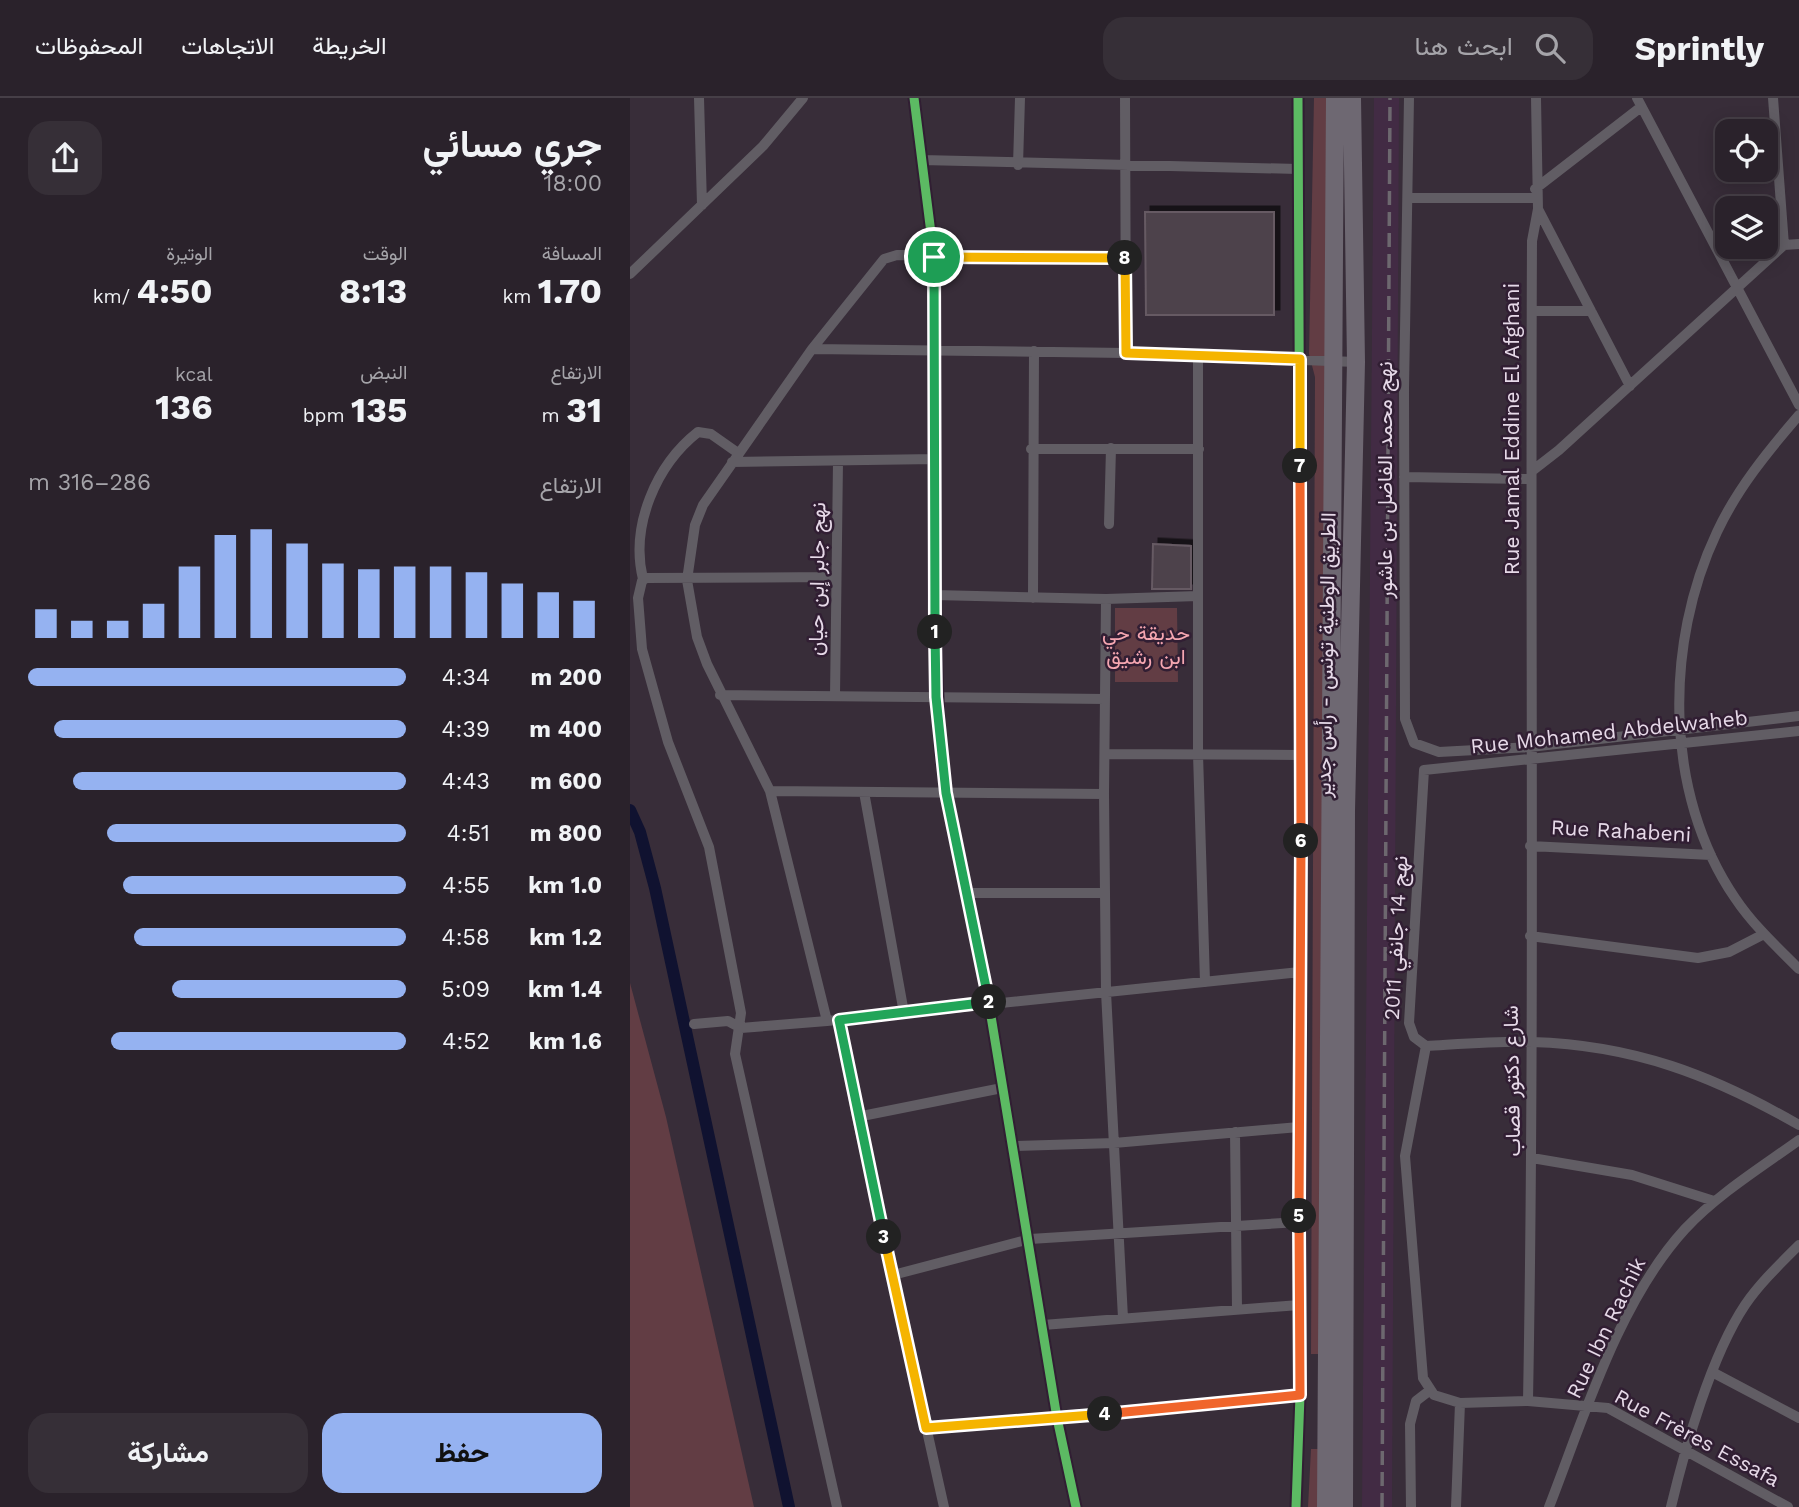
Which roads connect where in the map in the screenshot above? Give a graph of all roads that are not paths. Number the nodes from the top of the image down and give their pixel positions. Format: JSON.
{"nodes":[{"id":1,"x":699,"y":98,"type":"edge"},
{"id":2,"x":803,"y":98,"type":"edge"},
{"id":3,"x":914,"y":98,"type":"edge"},
{"id":4,"x":1020,"y":98,"type":"edge"},
{"id":5,"x":1125,"y":98,"type":"edge"},
{"id":6,"x":1298,"y":98,"type":"edge"},
{"id":7,"x":1335,"y":98,"type":"edge"},
{"id":8,"x":1352,"y":98,"type":"edge"},
{"id":9,"x":1409,"y":98,"type":"edge"},
{"id":10,"x":1536,"y":98,"type":"edge"},
{"id":11,"x":1773,"y":98,"type":"edge"},
{"id":12,"x":1639,"y":102,"type":"edge"},
{"id":13,"x":922,"y":160,"type":"junction"},
{"id":14,"x":1018,"y":164,"type":"junction"},
{"id":15,"x":1127,"y":164,"type":"junction"},
{"id":16,"x":1298,"y":169,"type":"junction"},
{"id":17,"x":1535,"y":193,"type":"junction"},
{"id":18,"x":1408,"y":198,"type":"junction"},
{"id":19,"x":702,"y":205,"type":"junction"},
{"id":20,"x":1538,"y":209,"type":"junction"},
{"id":21,"x":1799,"y":244,"type":"edge"},
{"id":22,"x":1784,"y":245,"type":"junction"},
{"id":23,"x":934,"y":257,"type":"junction"},
{"id":24,"x":1125,"y":257,"type":"junction"},
{"id":25,"x":630,"y":274,"type":"edge"},
{"id":26,"x":1736,"y":285,"type":"junction"},
{"id":27,"x":1532,"y":311,"type":"junction"},
{"id":28,"x":1591,"y":311,"type":"junction"},
{"id":29,"x":935,"y":348,"type":"junction"},
{"id":30,"x":812,"y":349,"type":"junction"},
{"id":31,"x":1034,"y":351,"type":"junction"},
{"id":32,"x":1126,"y":353,"type":"junction"},
{"id":33,"x":1198,"y":355,"type":"junction"},
{"id":34,"x":1300,"y":359,"type":"junction"},
{"id":35,"x":1335,"y":362,"type":"junction"},
{"id":36,"x":1356,"y":362,"type":"junction"},
{"id":37,"x":1630,"y":386,"type":"junction"},
{"id":38,"x":1799,"y":405,"type":"edge"},
{"id":39,"x":1799,"y":415,"type":"edge"},
{"id":40,"x":1111,"y":448,"type":"junction"},
{"id":41,"x":1031,"y":449,"type":"junction"},
{"id":42,"x":1199,"y":449,"type":"junction"},
{"id":43,"x":735,"y":458,"type":"junction"},
{"id":44,"x":936,"y":459,"type":"junction"},
{"id":45,"x":838,"y":462,"type":"junction"},
{"id":46,"x":1531,"y":475,"type":"junction"},
{"id":47,"x":1404,"y":477,"type":"junction"},
{"id":48,"x":1109,"y":524,"type":"dead end"},
{"id":49,"x":835,"y":577,"type":"junction"},
{"id":50,"x":643,"y":579,"type":"junction"},
{"id":51,"x":687,"y":580,"type":"junction"},
{"id":52,"x":934,"y":595,"type":"junction"},
{"id":53,"x":1198,"y":596,"type":"junction"},
{"id":54,"x":1033,"y":598,"type":"junction"},
{"id":55,"x":1107,"y":599,"type":"junction"},
{"id":56,"x":720,"y":695,"type":"junction"},
{"id":57,"x":835,"y":696,"type":"junction"},
{"id":58,"x":936,"y":697,"type":"junction"},
{"id":59,"x":1105,"y":699,"type":"junction"},
{"id":60,"x":1799,"y":716,"type":"edge"},
{"id":61,"x":1679,"y":729,"type":"junction"},
{"id":62,"x":1799,"y":732,"type":"edge"},
{"id":63,"x":1681,"y":742,"type":"junction"},
{"id":64,"x":1530,"y":747,"type":"junction"},
{"id":65,"x":1105,"y":754,"type":"junction"},
{"id":66,"x":1198,"y":754,"type":"junction"},
{"id":67,"x":1301,"y":755,"type":"junction"},
{"id":68,"x":1532,"y":760,"type":"junction"},
{"id":69,"x":1424,"y":770,"type":"joint"},
{"id":70,"x":771,"y":791,"type":"junction"},
{"id":71,"x":864,"y":792,"type":"junction"},
{"id":72,"x":946,"y":793,"type":"junction"},
{"id":73,"x":1104,"y":794,"type":"junction"},
{"id":74,"x":1530,"y":846,"type":"junction"},
{"id":75,"x":1711,"y":855,"type":"junction"},
{"id":76,"x":966,"y":892,"type":"junction"},
{"id":77,"x":1105,"y":893,"type":"junction"},
{"id":78,"x":1764,"y":934,"type":"junction"},
{"id":79,"x":1530,"y":936,"type":"junction"},
{"id":80,"x":1799,"y":969,"type":"edge"},
{"id":81,"x":1300,"y":972,"type":"junction"},
{"id":82,"x":1205,"y":982,"type":"junction"},
{"id":83,"x":1106,"y":992,"type":"junction"},
{"id":84,"x":989,"y":1004,"type":"junction"},
{"id":85,"x":904,"y":1013,"type":"junction"},
{"id":86,"x":839,"y":1020,"type":"junction"},
{"id":87,"x":827,"y":1021,"type":"junction"},
{"id":88,"x":694,"y":1024,"type":"dead end"},
{"id":89,"x":741,"y":1028,"type":"junction"},
{"id":90,"x":1531,"y":1042,"type":"junction"},
{"id":91,"x":1426,"y":1046,"type":"junction"},
{"id":92,"x":1002,"y":1088,"type":"junction"},
{"id":93,"x":857,"y":1117,"type":"junction"},
{"id":94,"x":1799,"y":1125,"type":"edge"},
{"id":95,"x":1299,"y":1127,"type":"junction"},
{"id":96,"x":1235,"y":1132,"type":"junction"},
{"id":97,"x":1799,"y":1140,"type":"edge"},
{"id":98,"x":1114,"y":1143,"type":"junction"},
{"id":99,"x":1012,"y":1146,"type":"junction"},
{"id":100,"x":1532,"y":1158,"type":"junction"},
{"id":101,"x":1714,"y":1201,"type":"junction"},
{"id":102,"x":1299,"y":1222,"type":"junction"},
{"id":103,"x":1238,"y":1225,"type":"junction"},
{"id":104,"x":1118,"y":1233,"type":"junction"},
{"id":105,"x":1030,"y":1239,"type":"junction"},
{"id":106,"x":1799,"y":1245,"type":"edge"},
{"id":107,"x":893,"y":1275,"type":"junction"},
{"id":108,"x":1299,"y":1305,"type":"junction"},
{"id":109,"x":1237,"y":1309,"type":"junction"},
{"id":110,"x":1123,"y":1318,"type":"junction"},
{"id":111,"x":1043,"y":1325,"type":"junction"},
{"id":112,"x":1714,"y":1373,"type":"junction"},
{"id":113,"x":1429,"y":1391,"type":"junction"},
{"id":114,"x":1300,"y":1395,"type":"junction"},
{"id":115,"x":1528,"y":1401,"type":"junction"},
{"id":116,"x":1460,"y":1403,"type":"junction"},
{"id":117,"x":1588,"y":1406,"type":"junction"},
{"id":118,"x":1058,"y":1418,"type":"junction"},
{"id":119,"x":1799,"y":1418,"type":"edge"},
{"id":120,"x":926,"y":1428,"type":"junction"},
{"id":121,"x":1685,"y":1450,"type":"junction"},
{"id":122,"x":837,"y":1507,"type":"edge"},
{"id":123,"x":944,"y":1507,"type":"edge"},
{"id":124,"x":1076,"y":1507,"type":"edge"},
{"id":125,"x":1296,"y":1507,"type":"edge"},
{"id":126,"x":1326,"y":1507,"type":"edge"},
{"id":127,"x":1344,"y":1507,"type":"edge"},
{"id":128,"x":1411,"y":1507,"type":"edge"},
{"id":129,"x":1456,"y":1507,"type":"edge"},
{"id":130,"x":1549,"y":1507,"type":"edge"},
{"id":131,"x":1671,"y":1507,"type":"edge"},
{"id":132,"x":1788,"y":1507,"type":"edge"}],
"edges":[{"from":1,"to":19,"type":"street"},
{"from":2,"to":19,"type":"street"},
{"from":3,"to":13,"type":"street"},
{"from":4,"to":14,"type":"street"},
{"from":5,"to":15,"type":"street"},
{"from":6,"to":16,"type":"street"},
{"from":7,"to":35,"type":"highway","name":"الطريق الوطنية تونس - رأس جدير"},
{"from":8,"to":36,"type":"highway","name":"الطريق الوطنية تونس - رأس جدير"},
{"from":9,"to":18,"type":"street","name":"نهج محمد الفاضل بن عاشور"},
{"from":10,"to":17,"type":"street","name":"Rue Jamal Eddine El Afghani"},
{"from":11,"to":22,"type":"street"},
{"from":12,"to":17,"type":"street"},
{"from":12,"to":26,"type":"street"},
{"from":13,"to":14,"type":"street"},
{"from":13,"to":23,"type":"street"},
{"from":14,"to":15,"type":"street"},
{"from":15,"to":16,"type":"street"},
{"from":15,"to":24,"type":"street"},
{"from":16,"to":34,"type":"street"},
{"from":17,"to":18,"type":"street"},
{"from":17,"to":20,"type":"street","name":"Rue Jamal Eddine El Afghani"},
{"from":18,"to":47,"type":"street","name":"نهج محمد الفاضل بن عاشور"},
{"from":19,"to":25,"type":"street"},
{"from":20,"to":27,"type":"street","name":"Rue Jamal Eddine El Afghani"},
{"from":20,"to":28,"type":"street"},
{"from":21,"to":22,"type":"street"},
{"from":22,"to":26,"type":"street"},
{"from":23,"to":24,"type":"street"},
{"from":23,"to":29,"type":"street"},
{"from":23,"to":30,"type":"street"},
{"from":24,"to":32,"type":"street"},
{"from":26,"to":37,"type":"street"},
{"from":26,"to":38,"type":"street"},
{"from":27,"to":28,"type":"street"},
{"from":27,"to":46,"type":"street","name":"Rue Jamal Eddine El Afghani"},
{"from":28,"to":37,"type":"street"},
{"from":29,"to":30,"type":"street"},
{"from":29,"to":31,"type":"street"},
{"from":29,"to":44,"type":"street"},
{"from":30,"to":43,"type":"street"},
{"from":31,"to":32,"type":"street"},
{"from":31,"to":41,"type":"street"},
{"from":32,"to":33,"type":"street"},
{"from":33,"to":34,"type":"street"},
{"from":33,"to":42,"type":"street"},
{"from":34,"to":35,"type":"street"},
{"from":34,"to":67,"type":"street"},
{"from":35,"to":36,"type":"street"},
{"from":35,"to":126,"type":"highway","name":"الطريق الوطنية تونس - رأس جدير"},
{"from":36,"to":127,"type":"highway","name":"الطريق الوطنية تونس - رأس جدير"},
{"from":37,"to":46,"type":"street"},
{"from":39,"to":61,"type":"street"},
{"from":40,"to":41,"type":"street"},
{"from":40,"to":42,"type":"street"},
{"from":40,"to":48,"type":"street"},
{"from":41,"to":54,"type":"street"},
{"from":42,"to":53,"type":"street"},
{"from":43,"to":45,"type":"street"},
{"from":43,"to":50,"type":"street"},
{"from":43,"to":51,"type":"street"},
{"from":44,"to":45,"type":"street"},
{"from":44,"to":52,"type":"street"},
{"from":45,"to":49,"type":"street","name":"نهج جابر إبن حيان"},
{"from":46,"to":47,"type":"street"},
{"from":46,"to":64,"type":"street","name":"Rue Jamal Eddine El Afghani"},
{"from":47,"to":64,"type":"street","name":"نهج محمد الفاضل بن عاشور"},
{"from":49,"to":51,"type":"street"},
{"from":49,"to":57,"type":"street","name":"نهج جابر إبن حيان"},
{"from":50,"to":51,"type":"street"},
{"from":50,"to":89,"type":"street"},
{"from":51,"to":56,"type":"street"},
{"from":52,"to":54,"type":"street"},
{"from":52,"to":58,"type":"street"},
{"from":53,"to":55,"type":"street"},
{"from":53,"to":66,"type":"street"},
{"from":54,"to":55,"type":"street"},
{"from":55,"to":59,"type":"street"},
{"from":56,"to":57,"type":"street"},
{"from":56,"to":70,"type":"street"},
{"from":57,"to":58,"type":"street"},
{"from":58,"to":59,"type":"street"},
{"from":58,"to":72,"type":"street"},
{"from":59,"to":65,"type":"street"},
{"from":60,"to":61,"type":"street","name":"نهج محمد الفاضل بن عاشور"},
{"from":61,"to":63,"type":"street"},
{"from":61,"to":64,"type":"street","name":"نهج محمد الفاضل بن عاشور"},
{"from":62,"to":63,"type":"street","name":"Rue Mohamed Abdelwaheb"},
{"from":63,"to":68,"type":"street","name":"Rue Mohamed Abdelwaheb"},
{"from":63,"to":75,"type":"street"},
{"from":64,"to":68,"type":"street","name":"Rue Jamal Eddine El Afghani"},
{"from":65,"to":66,"type":"street"},
{"from":65,"to":73,"type":"street"},
{"from":66,"to":67,"type":"street"},
{"from":66,"to":82,"type":"street"},
{"from":67,"to":81,"type":"street"},
{"from":68,"to":69,"type":"street","name":"Rue Mohamed Abdelwaheb"},
{"from":68,"to":74,"type":"street","name":"شارع دكتور قصاب"},
{"from":69,"to":91,"type":"street","name":"نهج 14 جانفي 2011"},
{"from":70,"to":71,"type":"street"},
{"from":70,"to":87,"type":"street"},
{"from":71,"to":72,"type":"street"},
{"from":71,"to":85,"type":"street"},
{"from":72,"to":73,"type":"street"},
{"from":72,"to":76,"type":"street"},
{"from":73,"to":77,"type":"street"},
{"from":74,"to":75,"type":"street","name":"Rue Rahabeni"},
{"from":74,"to":79,"type":"street","name":"شارع دكتور قصاب"},
{"from":75,"to":78,"type":"street"},
{"from":76,"to":77,"type":"street"},
{"from":76,"to":84,"type":"street"},
{"from":77,"to":83,"type":"street"},
{"from":78,"to":79,"type":"street"},
{"from":78,"to":80,"type":"street"},
{"from":79,"to":90,"type":"street","name":"شارع دكتور قصاب"},
{"from":81,"to":82,"type":"street"},
{"from":81,"to":95,"type":"street"},
{"from":82,"to":83,"type":"street"},
{"from":83,"to":84,"type":"street"},
{"from":83,"to":98,"type":"street"},
{"from":84,"to":85,"type":"street"},
{"from":84,"to":92,"type":"street"},
{"from":85,"to":86,"type":"street"},
{"from":86,"to":87,"type":"street"},
{"from":86,"to":93,"type":"street"},
{"from":87,"to":89,"type":"street"},
{"from":88,"to":89,"type":"street"},
{"from":89,"to":122,"type":"street"},
{"from":90,"to":91,"type":"street"},
{"from":90,"to":94,"type":"street"},
{"from":90,"to":100,"type":"street","name":"شارع دكتور قصاب"},
{"from":91,"to":113,"type":"street"},
{"from":92,"to":93,"type":"street"},
{"from":92,"to":99,"type":"street"},
{"from":93,"to":107,"type":"street"},
{"from":95,"to":96,"type":"street"},
{"from":95,"to":102,"type":"street"},
{"from":96,"to":98,"type":"street"},
{"from":96,"to":103,"type":"street"},
{"from":97,"to":101,"type":"street","name":"Rue Ibn Rachik"},
{"from":98,"to":99,"type":"street"},
{"from":98,"to":104,"type":"street"},
{"from":99,"to":105,"type":"street"},
{"from":100,"to":101,"type":"street"},
{"from":100,"to":115,"type":"street","name":"شارع دكتور قصاب"},
{"from":101,"to":117,"type":"street","name":"Rue Ibn Rachik"},
{"from":102,"to":103,"type":"street"},
{"from":102,"to":108,"type":"street"},
{"from":103,"to":104,"type":"street"},
{"from":103,"to":109,"type":"street"},
{"from":104,"to":105,"type":"street"},
{"from":104,"to":110,"type":"street"},
{"from":105,"to":107,"type":"street"},
{"from":105,"to":111,"type":"street"},
{"from":106,"to":112,"type":"street"},
{"from":107,"to":120,"type":"street"},
{"from":108,"to":109,"type":"street"},
{"from":108,"to":114,"type":"street"},
{"from":109,"to":110,"type":"street"},
{"from":110,"to":111,"type":"street"},
{"from":111,"to":118,"type":"street"},
{"from":112,"to":119,"type":"street"},
{"from":112,"to":121,"type":"street"},
{"from":113,"to":116,"type":"street"},
{"from":113,"to":128,"type":"street"},
{"from":114,"to":118,"type":"street"},
{"from":114,"to":125,"type":"street"},
{"from":115,"to":116,"type":"street","name":"Rue Frères Essafa"},
{"from":115,"to":117,"type":"street","name":"Rue Frères Essafa"},
{"from":116,"to":129,"type":"street"},
{"from":117,"to":121,"type":"street","name":"Rue Frères Essafa"},
{"from":117,"to":130,"type":"street","name":"Rue Ibn Rachik"},
{"from":118,"to":120,"type":"street"},
{"from":118,"to":124,"type":"street"},
{"from":120,"to":123,"type":"street"},
{"from":121,"to":131,"type":"street"},
{"from":121,"to":132,"type":"street","name":"Rue Frères Essafa"}]}
